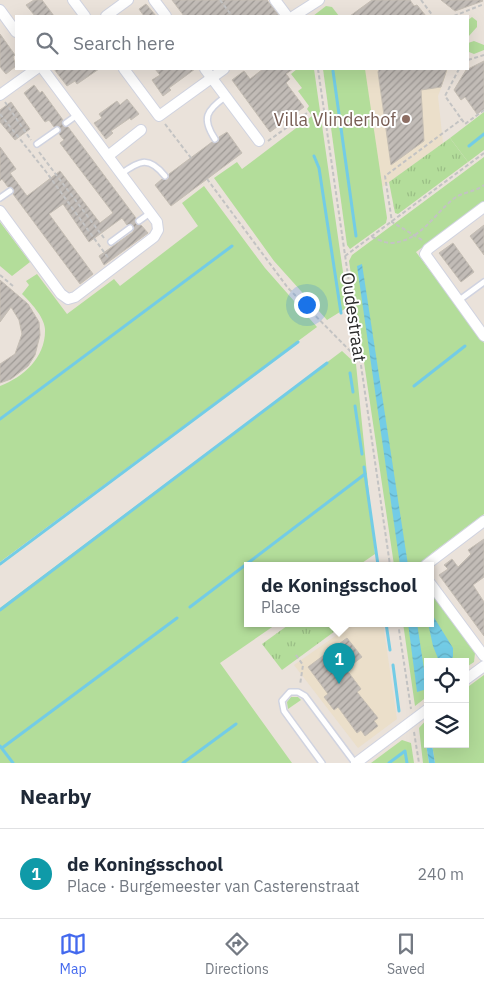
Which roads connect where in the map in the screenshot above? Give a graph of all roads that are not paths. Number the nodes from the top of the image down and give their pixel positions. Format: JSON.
{"nodes":[{"id":1,"x":73,"y":0,"type":"edge"},
{"id":2,"x":128,"y":0,"type":"edge"},
{"id":3,"x":154,"y":0,"type":"edge"},
{"id":4,"x":275,"y":0,"type":"edge"},
{"id":5,"x":319,"y":0,"type":"edge"},
{"id":6,"x":308,"y":4,"type":"edge"},
{"id":7,"x":1,"y":14,"type":"edge"},
{"id":8,"x":84,"y":15,"type":"edge"},
{"id":9,"x":107,"y":15,"type":"edge"},
{"id":10,"x":165,"y":15,"type":"edge"},
{"id":11,"x":286,"y":15,"type":"edge"},
{"id":12,"x":295,"y":15,"type":"edge"},
{"id":13,"x":15,"y":31,"type":"edge"},
{"id":14,"x":35,"y":70,"type":"edge"},
{"id":15,"x":44,"y":70,"type":"edge"},
{"id":16,"x":125,"y":70,"type":"edge"},
{"id":17,"x":206,"y":70,"type":"edge"},
{"id":18,"x":223,"y":70,"type":"edge"},
{"id":19,"x":212,"y":78,"type":"junction"},
{"id":20,"x":0,"y":95,"type":"edge"},
{"id":21,"x":226,"y":96,"type":"junction"},
{"id":22,"x":77,"y":115,"type":"junction"},
{"id":23,"x":66,"y":123,"type":"dead end"},
{"id":24,"x":56,"y":130,"type":"dead end"},
{"id":25,"x":141,"y":130,"type":"dead end"},
{"id":26,"x":215,"y":139,"type":"dead end"},
{"id":27,"x":259,"y":141,"type":"road end"},
{"id":28,"x":37,"y":146,"type":"road end"},
{"id":29,"x":108,"y":156,"type":"junction"},
{"id":30,"x":121,"y":174,"type":"junction"},
{"id":31,"x":165,"y":176,"type":"dead end"},
{"id":32,"x":10,"y":191,"type":"dead end"},
{"id":33,"x":0,"y":198,"type":"edge"},
{"id":34,"x":484,"y":207,"type":"edge"},
{"id":35,"x":0,"y":211,"type":"edge"},
{"id":36,"x":150,"y":213,"type":"junction"},
{"id":37,"x":139,"y":221,"type":"dead end"},
{"id":38,"x":130,"y":228,"type":"dead end"},
{"id":39,"x":111,"y":242,"type":"dead end"},
{"id":40,"x":484,"y":282,"type":"edge"},
{"id":41,"x":458,"y":301,"type":"junction"},
{"id":42,"x":484,"y":336,"type":"edge"},
{"id":43,"x":484,"y":521,"type":"edge"},
{"id":44,"x":430,"y":562,"type":"edge"},
{"id":45,"x":434,"y":588,"type":"edge"},
{"id":46,"x":484,"y":656,"type":"edge"},
{"id":47,"x":484,"y":666,"type":"edge"},
{"id":48,"x":469,"y":677,"type":"edge"},
{"id":49,"x":424,"y":712,"type":"edge"},
{"id":50,"x":322,"y":763,"type":"edge"},
{"id":51,"x":355,"y":763,"type":"edge"}],
"edges":[{"from":1,"to":8,"type":"street"},
{"from":2,"to":9,"type":"street"},
{"from":3,"to":10,"type":"street"},
{"from":4,"to":11,"type":"street"},
{"from":5,"to":6,"type":"street"},
{"from":6,"to":12,"type":"street"},
{"from":7,"to":13,"type":"street"},
{"from":14,"to":20,"type":"street"},
{"from":15,"to":22,"type":"street"},
{"from":16,"to":19,"type":"street"},
{"from":17,"to":19,"type":"street"},
{"from":18,"to":19,"type":"street"},
{"from":19,"to":21,"type":"street"},
{"from":21,"to":26,"type":"lane"},
{"from":21,"to":27,"type":"street"},
{"from":22,"to":23,"type":"lane"},
{"from":22,"to":29,"type":"street"},
{"from":24,"to":28,"type":"lane"},
{"from":25,"to":29,"type":"street"},
{"from":29,"to":30,"type":"street"},
{"from":30,"to":31,"type":"lane"},
{"from":30,"to":36,"type":"street"},
{"from":32,"to":33,"type":"lane"},
{"from":34,"to":41,"type":"street"},
{"from":35,"to":36,"type":"street"},
{"from":36,"to":37,"type":"lane"},
{"from":38,"to":39,"type":"lane"},
{"from":40,"to":41,"type":"lane"},
{"from":41,"to":42,"type":"street"},
{"from":43,"to":44,"type":"street"},
{"from":45,"to":46,"type":"street"},
{"from":47,"to":48,"type":"street"},
{"from":49,"to":51,"type":"street"},
{"from":50,"to":51,"type":"lane"}]}
